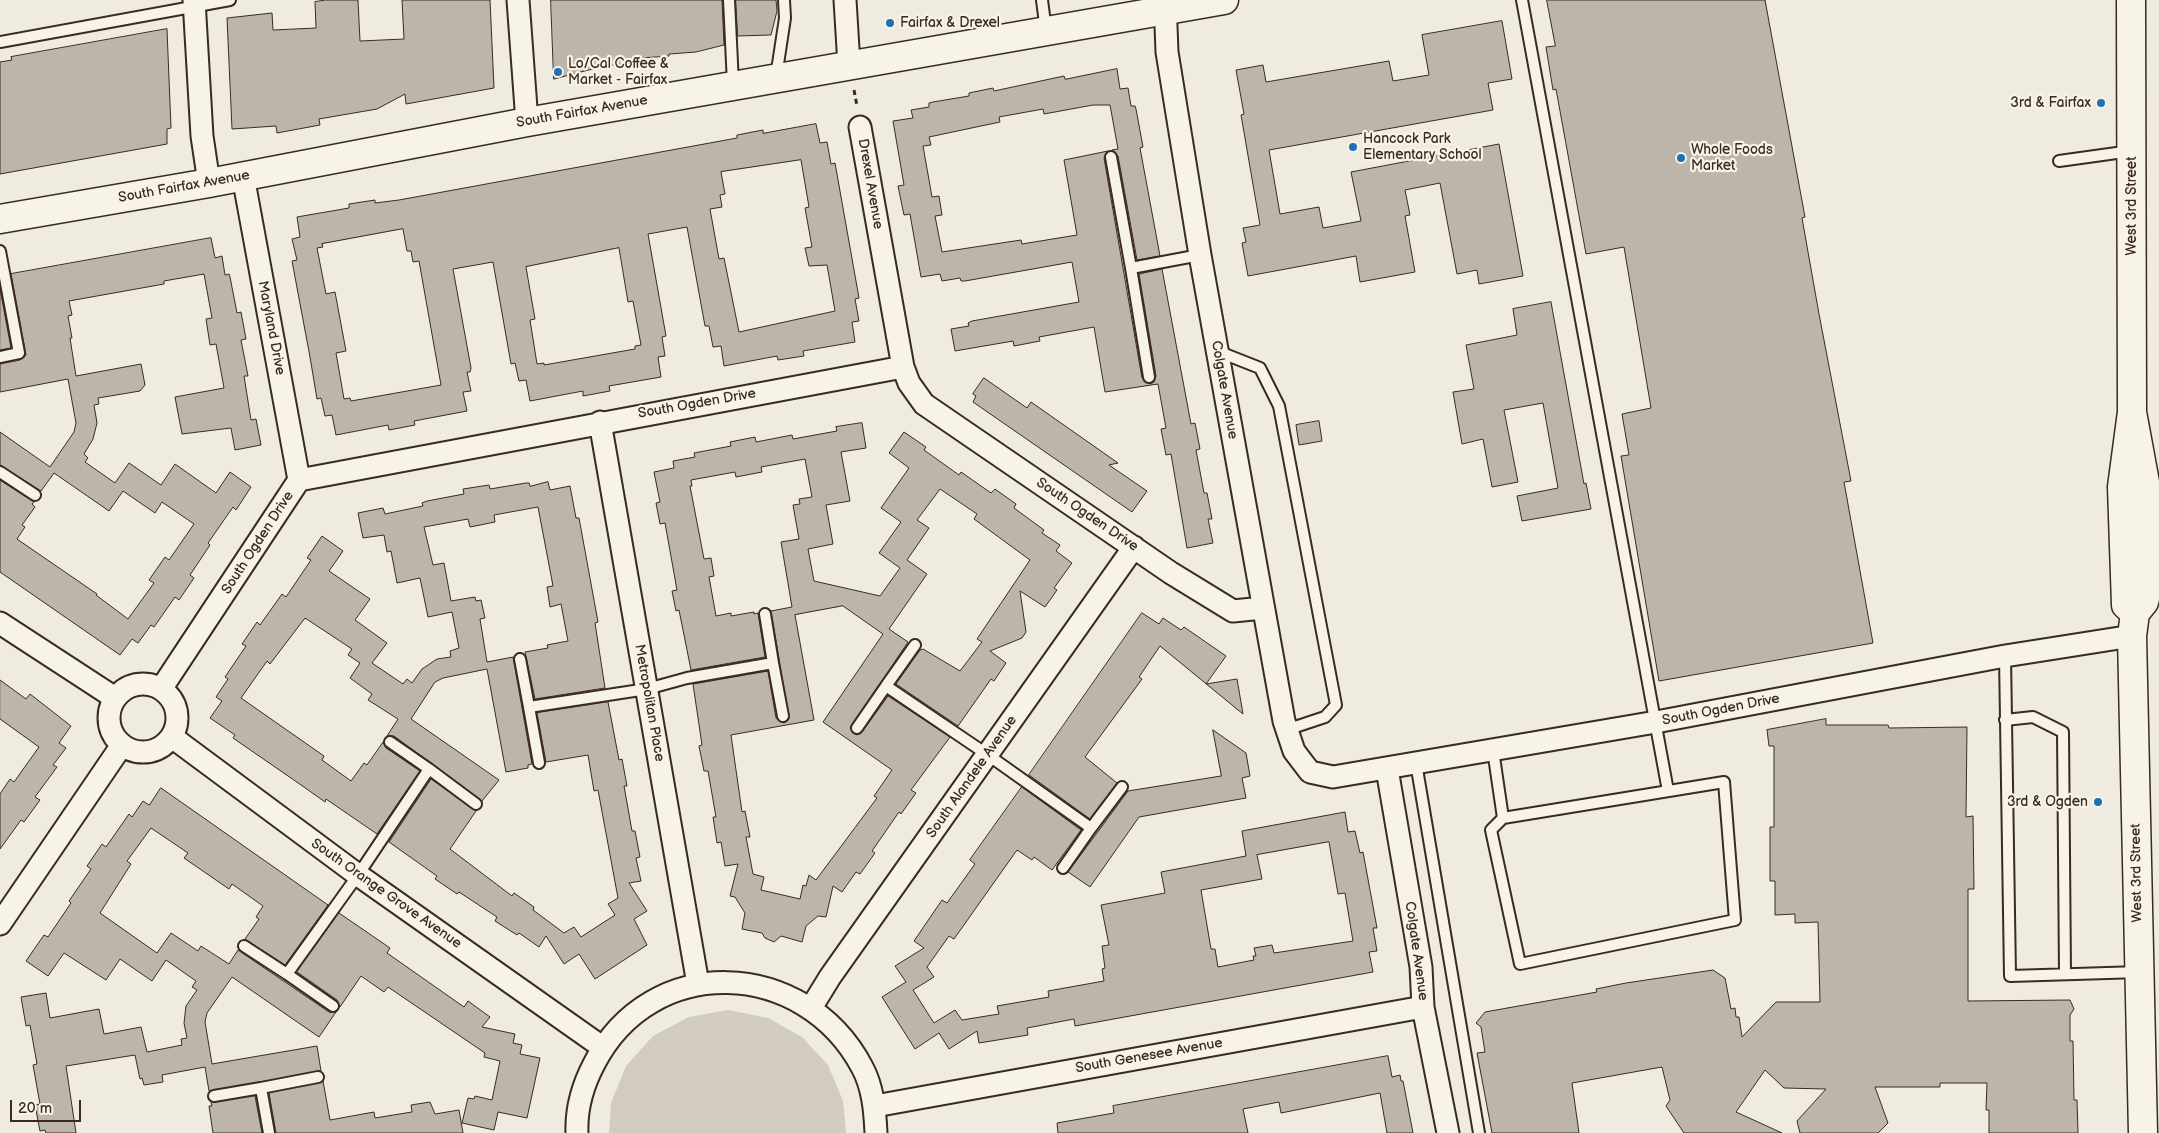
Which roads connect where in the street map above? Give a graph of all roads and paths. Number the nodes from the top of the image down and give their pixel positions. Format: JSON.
{"nodes":[{"id":1,"x":230,"y":0,"type":"edge"},
{"id":2,"x":518,"y":0,"type":"edge"},
{"id":3,"x":729,"y":0,"type":"edge"},
{"id":4,"x":784,"y":0,"type":"edge"},
{"id":5,"x":845,"y":0,"type":"edge"},
{"id":6,"x":1042,"y":0,"type":"edge"},
{"id":7,"x":1224,"y":0,"type":"edge"},
{"id":8,"x":1522,"y":0,"type":"edge"},
{"id":9,"x":2131,"y":0,"type":"edge"},
{"id":10,"x":194,"y":3,"type":"edge"},
{"id":11,"x":1164,"y":5,"type":"edge"},
{"id":12,"x":1046,"y":31,"type":"junction"},
{"id":13,"x":0,"y":42,"type":"edge"},
{"id":14,"x":849,"y":65,"type":"junction"},
{"id":15,"x":776,"y":78,"type":"junction"},
{"id":16,"x":733,"y":86,"type":"junction"},
{"id":17,"x":527,"y":122,"type":"junction"},
{"id":18,"x":860,"y":126,"type":"joint"},
{"id":19,"x":2132,"y":150,"type":"junction"},
{"id":20,"x":1111,"y":156,"type":"dead end"},
{"id":21,"x":2059,"y":161,"type":"dead end"},
{"id":22,"x":243,"y":176,"type":"junction"},
{"id":23,"x":209,"y":182,"type":"junction"},
{"id":24,"x":0,"y":219,"type":"edge"},
{"id":25,"x":0,"y":251,"type":"edge"},
{"id":26,"x":1200,"y":255,"type":"junction"},
{"id":27,"x":1131,"y":268,"type":"junction"},
{"id":28,"x":1217,"y":351,"type":"junction"},
{"id":29,"x":0,"y":357,"type":"edge"},
{"id":30,"x":903,"y":366,"type":"junction"},
{"id":31,"x":1149,"y":376,"type":"dead end"},
{"id":32,"x":2132,"y":412,"type":"junction"},
{"id":33,"x":600,"y":422,"type":"junction"},
{"id":34,"x":0,"y":472,"type":"edge"},
{"id":35,"x":299,"y":480,"type":"junction"},
{"id":36,"x":2152,"y":488,"type":"edge"},
{"id":37,"x":35,"y":495,"type":"dead end"},
{"id":38,"x":1134,"y":547,"type":"junction"},
{"id":39,"x":1263,"y":608,"type":"junction"},
{"id":40,"x":765,"y":614,"type":"dead end"},
{"id":41,"x":0,"y":623,"type":"edge"},
{"id":42,"x":2133,"y":625,"type":"junction"},
{"id":43,"x":915,"y":645,"type":"dead end"},
{"id":44,"x":2005,"y":656,"type":"junction"},
{"id":45,"x":520,"y":659,"type":"dead end"},
{"id":46,"x":774,"y":663,"type":"junction"},
{"id":47,"x":886,"y":686,"type":"junction"},
{"id":48,"x":647,"y":688,"type":"junction"},
{"id":49,"x":161,"y":689,"type":"junction"},
{"id":50,"x":115,"y":698,"type":"junction"},
{"id":51,"x":529,"y":707,"type":"junction"},
{"id":52,"x":783,"y":716,"type":"dead end"},
{"id":53,"x":2005,"y":720,"type":"junction"},
{"id":54,"x":1656,"y":722,"type":"junction"},
{"id":55,"x":857,"y":728,"type":"dead end"},
{"id":56,"x":1286,"y":730,"type":"junction"},
{"id":57,"x":172,"y":737,"type":"junction"},
{"id":58,"x":390,"y":742,"type":"dead end"},
{"id":59,"x":122,"y":745,"type":"junction"},
{"id":60,"x":1493,"y":750,"type":"junction"},
{"id":61,"x":988,"y":755,"type":"junction"},
{"id":62,"x":539,"y":763,"type":"dead end"},
{"id":63,"x":1416,"y":763,"type":"junction"},
{"id":64,"x":428,"y":769,"type":"junction"},
{"id":65,"x":1387,"y":769,"type":"junction"},
{"id":66,"x":1310,"y":772,"type":"joint"},
{"id":67,"x":1122,"y":786,"type":"dead end"},
{"id":68,"x":1668,"y":791,"type":"junction"},
{"id":69,"x":476,"y":804,"type":"dead end"},
{"id":70,"x":1504,"y":818,"type":"junction"},
{"id":71,"x":1091,"y":828,"type":"junction"},
{"id":72,"x":1063,"y":868,"type":"dead end"},
{"id":73,"x":358,"y":875,"type":"junction"},
{"id":74,"x":0,"y":924,"type":"edge"},
{"id":75,"x":244,"y":946,"type":"dead end"},
{"id":76,"x":2140,"y":972,"type":"junction"},
{"id":77,"x":287,"y":974,"type":"junction"},
{"id":78,"x":2065,"y":974,"type":"junction"},
{"id":79,"x":698,"y":984,"type":"junction"},
{"id":80,"x":333,"y":1006,"type":"dead end"},
{"id":81,"x":1423,"y":1006,"type":"junction"},
{"id":82,"x":811,"y":1008,"type":"junction"},
{"id":83,"x":602,"y":1047,"type":"junction"},
{"id":84,"x":318,"y":1077,"type":"dead end"},
{"id":85,"x":261,"y":1088,"type":"junction"},
{"id":86,"x":214,"y":1096,"type":"dead end"},
{"id":87,"x":875,"y":1106,"type":"junction"},
{"id":88,"x":269,"y":1133,"type":"edge"},
{"id":89,"x":577,"y":1133,"type":"edge"},
{"id":90,"x":876,"y":1133,"type":"edge"},
{"id":91,"x":1448,"y":1133,"type":"edge"},
{"id":92,"x":1479,"y":1133,"type":"edge"},
{"id":93,"x":2143,"y":1133,"type":"edge"}],
"edges":[{"from":1,"to":10,"type":"lane"},
{"from":2,"to":17,"type":"street"},
{"from":3,"to":16,"type":"lane"},
{"from":4,"to":15,"type":"lane"},
{"from":5,"to":14,"type":"street"},
{"from":6,"to":12,"type":"lane"},
{"from":7,"to":11,"type":"main road","name":"South Fairfax Avenue"},
{"from":8,"to":54,"type":"lane"},
{"from":9,"to":19,"type":"main road","name":"West 3rd Street"},
{"from":10,"to":13,"type":"lane"},
{"from":10,"to":23,"type":"street"},
{"from":11,"to":12,"type":"main road","name":"South Fairfax Avenue"},
{"from":11,"to":26,"type":"street","name":"Colgate Avenue"},
{"from":12,"to":14,"type":"main road","name":"South Fairfax Avenue"},
{"from":14,"to":15,"type":"main road","name":"South Fairfax Avenue"},
{"from":14,"to":18,"type":"path","name":"Drexel Avenue"},
{"from":15,"to":16,"type":"main road","name":"South Fairfax Avenue"},
{"from":16,"to":17,"type":"main road","name":"South Fairfax Avenue"},
{"from":17,"to":22,"type":"main road","name":"South Fairfax Avenue"},
{"from":18,"to":30,"type":"street","name":"Drexel Avenue"},
{"from":19,"to":21,"type":"lane"},
{"from":19,"to":32,"type":"main road","name":"West 3rd Street"},
{"from":20,"to":27,"type":"lane"},
{"from":22,"to":23,"type":"main road","name":"South Fairfax Avenue"},
{"from":22,"to":35,"type":"street","name":"Maryland Drive"},
{"from":23,"to":24,"type":"main road","name":"South Fairfax Avenue"},
{"from":25,"to":29,"type":"lane"},
{"from":26,"to":27,"type":"lane"},
{"from":26,"to":28,"type":"street","name":"Colgate Avenue"},
{"from":27,"to":31,"type":"lane"},
{"from":28,"to":39,"type":"street","name":"Colgate Avenue"},
{"from":28,"to":56,"type":"lane"},
{"from":30,"to":33,"type":"street","name":"South Ogden Drive"},
{"from":30,"to":38,"type":"street","name":"South Ogden Drive"},
{"from":32,"to":36,"type":"main road","name":"West 3rd Street"},
{"from":32,"to":42,"type":"main road","name":"West 3rd Street"},
{"from":33,"to":35,"type":"street","name":"South Ogden Drive"},
{"from":33,"to":48,"type":"street","name":"Metropolitan Place"},
{"from":34,"to":37,"type":"lane"},
{"from":35,"to":49,"type":"street","name":"South Ogden Drive"},
{"from":36,"to":42,"type":"main road","name":"West 3rd Street"},
{"from":38,"to":39,"type":"street","name":"South Ogden Drive"},
{"from":38,"to":61,"type":"street","name":"South Alandele Avenue"},
{"from":39,"to":56,"type":"street","name":"Colgate Avenue"},
{"from":40,"to":46,"type":"lane"},
{"from":41,"to":50,"type":"street"},
{"from":42,"to":44,"type":"street","name":"South Ogden Drive"},
{"from":42,"to":76,"type":"main road","name":"West 3rd Street"},
{"from":43,"to":47,"type":"lane"},
{"from":44,"to":53,"type":"lane"},
{"from":44,"to":54,"type":"street","name":"South Ogden Drive"},
{"from":45,"to":51,"type":"lane"},
{"from":46,"to":48,"type":"lane"},
{"from":46,"to":52,"type":"lane"},
{"from":47,"to":55,"type":"lane"},
{"from":47,"to":61,"type":"lane"},
{"from":48,"to":51,"type":"lane"},
{"from":48,"to":79,"type":"street","name":"Metropolitan Place"},
{"from":49,"to":50,"type":"street"},
{"from":49,"to":57,"type":"street"},
{"from":50,"to":59,"type":"street"},
{"from":51,"to":62,"type":"lane"},
{"from":53,"to":78,"type":"lane"},
{"from":53,"to":78,"type":"lane"},
{"from":54,"to":60,"type":"street","name":"South Ogden Drive"},
{"from":54,"to":68,"type":"lane"},
{"from":56,"to":66,"type":"street","name":"Colgate Avenue"},
{"from":57,"to":59,"type":"street"},
{"from":57,"to":73,"type":"street","name":"South Orange Grove Avenue"},
{"from":58,"to":64,"type":"lane"},
{"from":59,"to":74,"type":"street"},
{"from":60,"to":63,"type":"street","name":"South Ogden Drive"},
{"from":60,"to":70,"type":"lane"},
{"from":61,"to":71,"type":"lane"},
{"from":61,"to":82,"type":"street","name":"South Alandele Avenue"},
{"from":63,"to":65,"type":"street","name":"South Ogden Drive"},
{"from":63,"to":92,"type":"lane"},
{"from":64,"to":69,"type":"lane"},
{"from":64,"to":73,"type":"lane"},
{"from":65,"to":66,"type":"street","name":"South Ogden Drive"},
{"from":65,"to":81,"type":"street","name":"Colgate Avenue"},
{"from":67,"to":71,"type":"lane"},
{"from":68,"to":70,"type":"lane"},
{"from":68,"to":70,"type":"lane"},
{"from":71,"to":72,"type":"lane"},
{"from":73,"to":77,"type":"lane"},
{"from":73,"to":83,"type":"street","name":"South Orange Grove Avenue"},
{"from":75,"to":77,"type":"lane"},
{"from":76,"to":78,"type":"lane"},
{"from":76,"to":93,"type":"main road","name":"West 3rd Street"},
{"from":77,"to":80,"type":"lane"},
{"from":79,"to":82,"type":"street"},
{"from":79,"to":83,"type":"street"},
{"from":81,"to":87,"type":"street","name":"South Genesee Avenue"},
{"from":81,"to":91,"type":"street","name":"Colgate Avenue"},
{"from":82,"to":87,"type":"street"},
{"from":83,"to":89,"type":"street"},
{"from":84,"to":85,"type":"lane"},
{"from":85,"to":86,"type":"lane"},
{"from":85,"to":88,"type":"lane"},
{"from":87,"to":90,"type":"street"}]}
